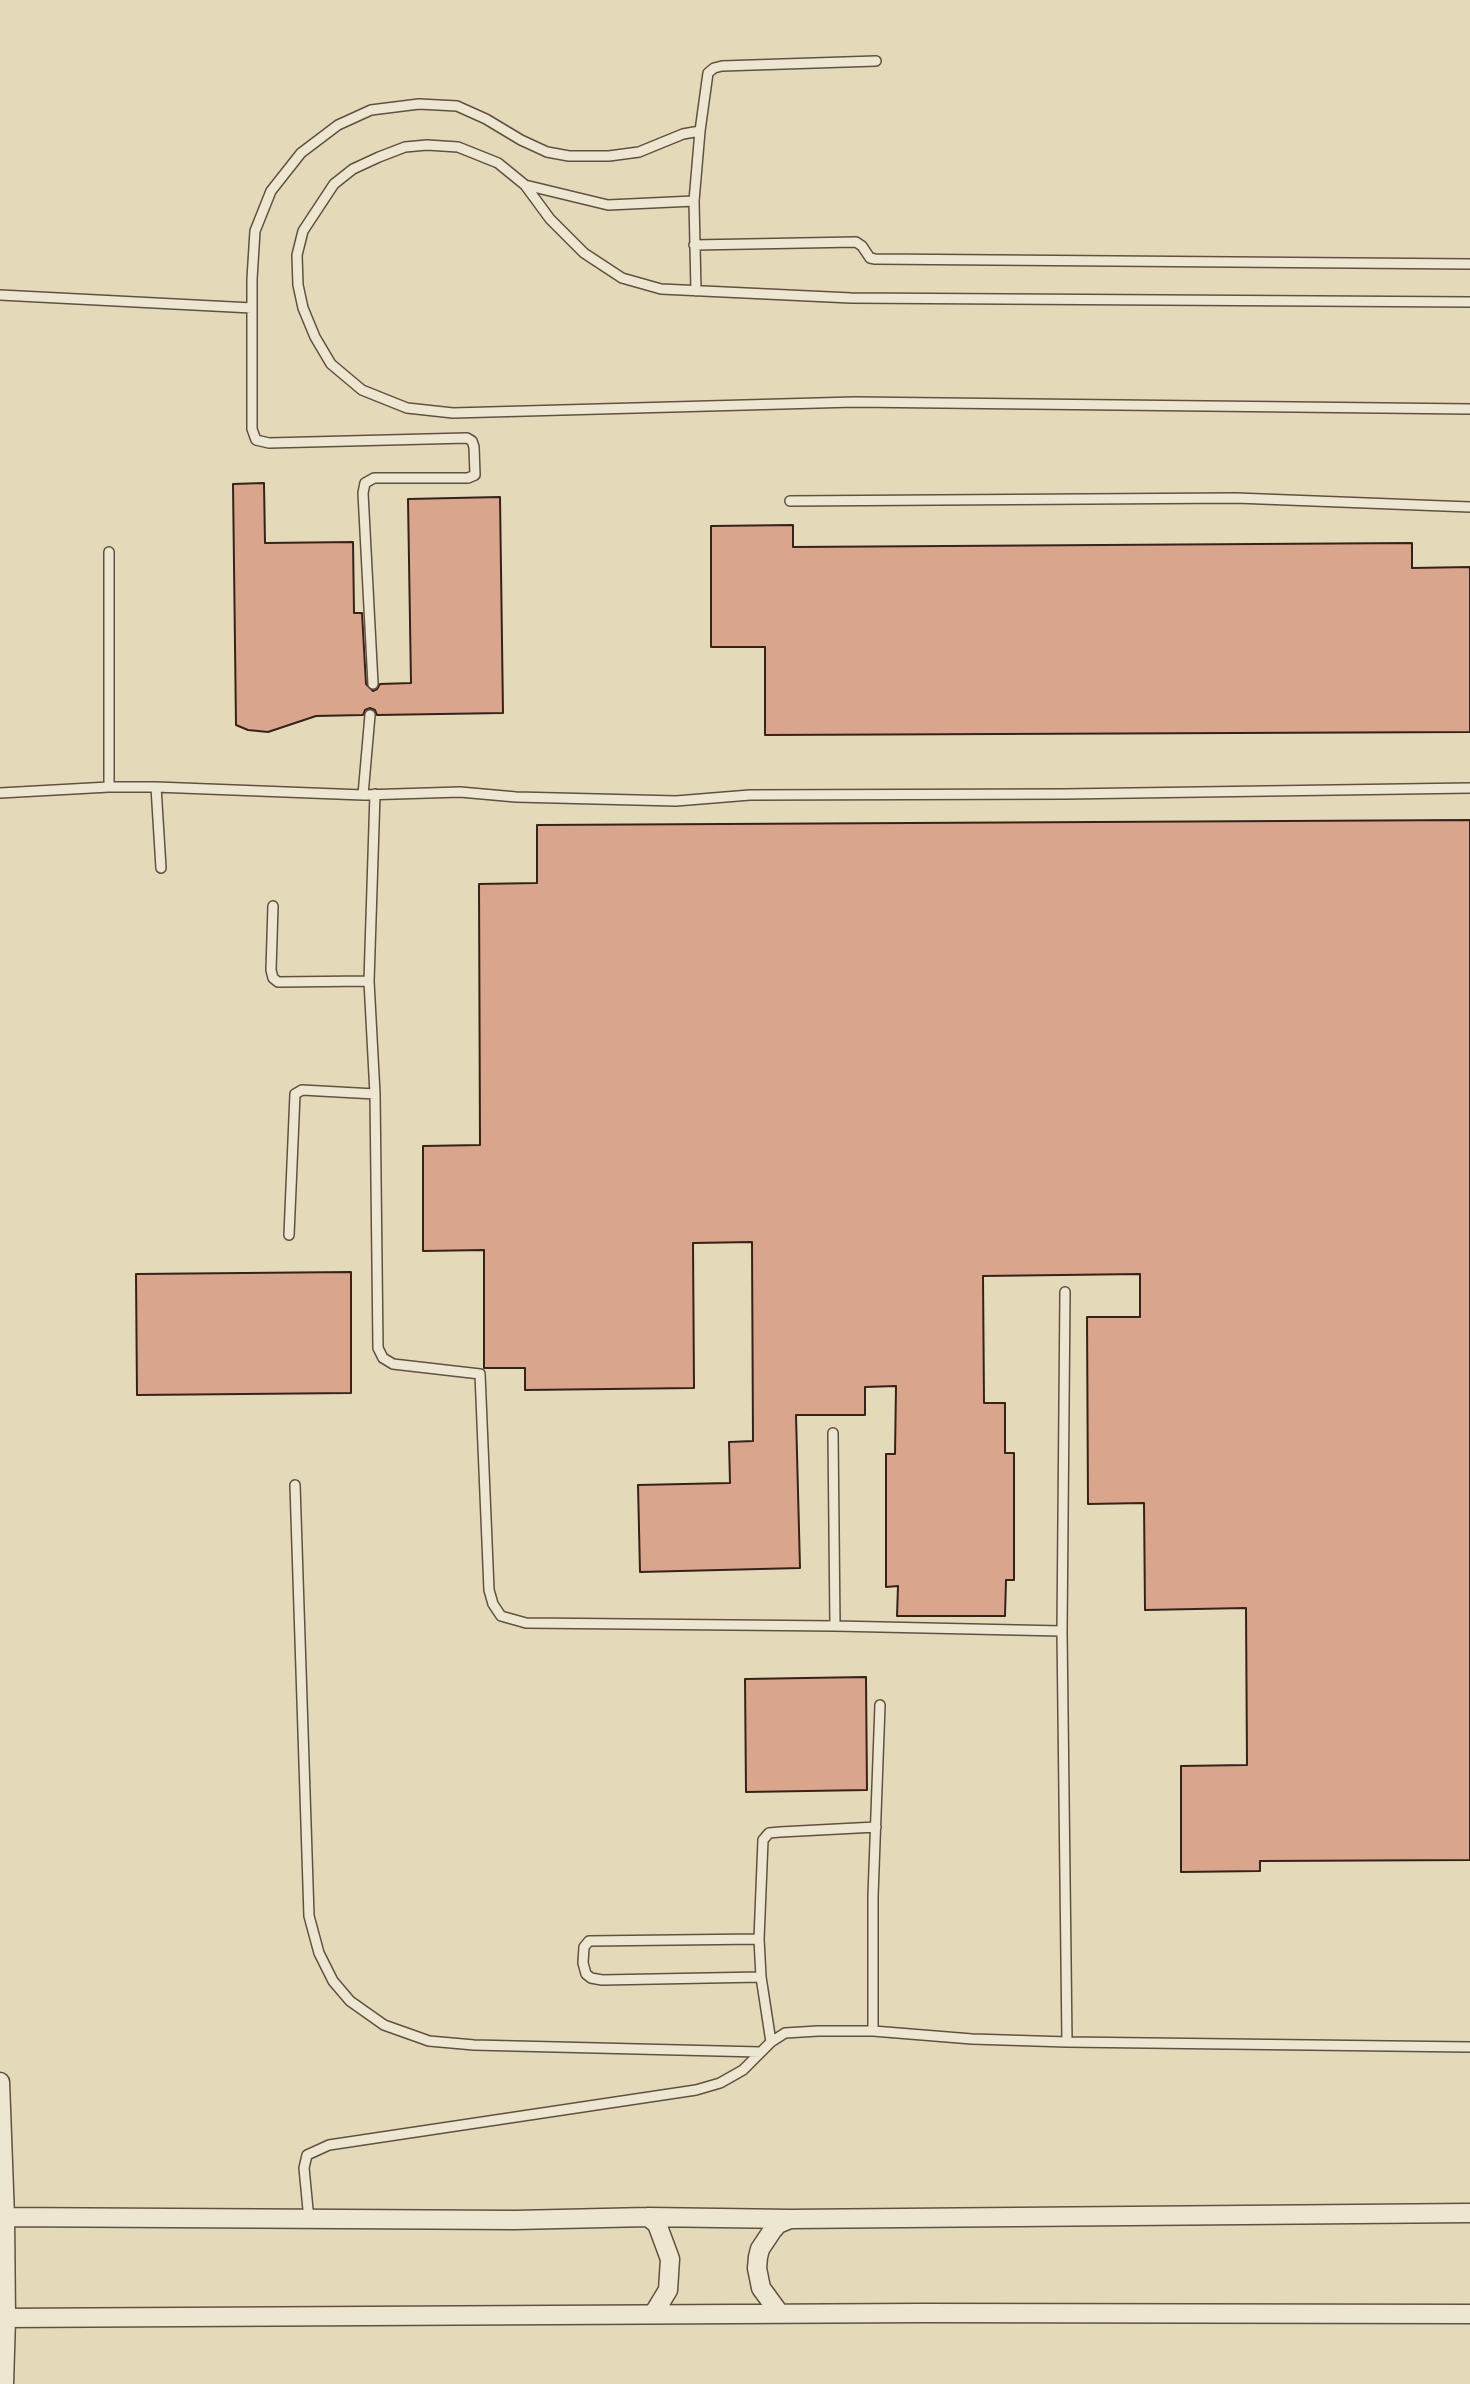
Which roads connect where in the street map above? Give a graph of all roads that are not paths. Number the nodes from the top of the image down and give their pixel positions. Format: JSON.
{"nodes":[{"id":1,"x":876,"y":61,"type":"dead end"},
{"id":2,"x":699,"y":131,"type":"junction"},
{"id":3,"x":525,"y":185,"type":"junction"},
{"id":4,"x":694,"y":201,"type":"junction"},
{"id":5,"x":694,"y":246,"type":"junction"},
{"id":6,"x":1470,"y":264,"type":"edge"},
{"id":7,"x":696,"y":291,"type":"junction"},
{"id":8,"x":0,"y":295,"type":"edge"},
{"id":9,"x":1470,"y":302,"type":"edge"},
{"id":10,"x":252,"y":308,"type":"junction"},
{"id":11,"x":1470,"y":409,"type":"edge"},
{"id":12,"x":790,"y":501,"type":"dead end"},
{"id":13,"x":1470,"y":507,"type":"edge"},
{"id":14,"x":109,"y":552,"type":"dead end"},
{"id":15,"x":373,"y":684,"type":"dead end"},
{"id":16,"x":370,"y":715,"type":"dead end"},
{"id":17,"x":109,"y":787,"type":"junction"},
{"id":18,"x":156,"y":787,"type":"junction"},
{"id":19,"x":1470,"y":788,"type":"edge"},
{"id":20,"x":0,"y":793,"type":"edge"},
{"id":21,"x":375,"y":794,"type":"junction"},
{"id":22,"x":363,"y":795,"type":"junction"},
{"id":23,"x":161,"y":868,"type":"dead end"},
{"id":24,"x":273,"y":906,"type":"dead end"},
{"id":25,"x":369,"y":981,"type":"junction"},
{"id":26,"x":375,"y":1094,"type":"junction"},
{"id":27,"x":289,"y":1236,"type":"dead end"},
{"id":28,"x":1065,"y":1292,"type":"dead end"},
{"id":29,"x":833,"y":1433,"type":"dead end"},
{"id":30,"x":295,"y":1485,"type":"dead end"},
{"id":31,"x":835,"y":1626,"type":"junction"},
{"id":32,"x":1062,"y":1631,"type":"junction"},
{"id":33,"x":880,"y":1705,"type":"dead end"},
{"id":34,"x":876,"y":1827,"type":"junction"},
{"id":35,"x":759,"y":1939,"type":"junction"},
{"id":36,"x":761,"y":1977,"type":"junction"},
{"id":37,"x":873,"y":2031,"type":"junction"},
{"id":38,"x":771,"y":2042,"type":"junction"},
{"id":39,"x":1067,"y":2042,"type":"junction"},
{"id":40,"x":1470,"y":2047,"type":"edge"},
{"id":41,"x":760,"y":2052,"type":"junction"},
{"id":42,"x":0,"y":2082,"type":"edge"},
{"id":43,"x":1470,"y":2213,"type":"edge"},
{"id":44,"x":2,"y":2217,"type":"edge"},
{"id":45,"x":648,"y":2217,"type":"junction"},
{"id":46,"x":790,"y":2218,"type":"junction"},
{"id":47,"x":309,"y":2220,"type":"junction"},
{"id":48,"x":654,"y":2313,"type":"junction"},
{"id":49,"x":780,"y":2314,"type":"junction"},
{"id":50,"x":1470,"y":2314,"type":"edge"},
{"id":51,"x":3,"y":2318,"type":"edge"},
{"id":52,"x":4,"y":2384,"type":"edge"}],
"edges":[{"from":1,"to":2,"type":"lane"},
{"from":2,"to":4,"type":"lane"},
{"from":2,"to":10,"type":"lane"},
{"from":3,"to":4,"type":"lane"},
{"from":3,"to":7,"type":"lane"},
{"from":3,"to":11,"type":"lane"},
{"from":4,"to":5,"type":"lane"},
{"from":5,"to":6,"type":"lane"},
{"from":5,"to":7,"type":"lane"},
{"from":7,"to":9,"type":"lane"},
{"from":8,"to":10,"type":"lane"},
{"from":10,"to":15,"type":"lane"},
{"from":12,"to":13,"type":"lane"},
{"from":14,"to":17,"type":"lane"},
{"from":16,"to":22,"type":"lane"},
{"from":17,"to":18,"type":"lane"},
{"from":17,"to":20,"type":"lane"},
{"from":18,"to":22,"type":"lane"},
{"from":18,"to":23,"type":"lane"},
{"from":19,"to":21,"type":"lane"},
{"from":21,"to":22,"type":"lane"},
{"from":21,"to":25,"type":"lane"},
{"from":24,"to":25,"type":"lane"},
{"from":25,"to":26,"type":"lane"},
{"from":26,"to":27,"type":"lane"},
{"from":26,"to":31,"type":"lane"},
{"from":28,"to":32,"type":"lane"},
{"from":29,"to":31,"type":"lane"},
{"from":30,"to":41,"type":"lane"},
{"from":31,"to":32,"type":"lane"},
{"from":32,"to":39,"type":"lane"},
{"from":33,"to":34,"type":"lane"},
{"from":34,"to":35,"type":"lane"},
{"from":34,"to":37,"type":"lane"},
{"from":35,"to":36,"type":"lane"},
{"from":35,"to":36,"type":"lane"},
{"from":36,"to":38,"type":"lane"},
{"from":37,"to":38,"type":"lane"},
{"from":37,"to":39,"type":"lane"},
{"from":38,"to":41,"type":"lane"},
{"from":39,"to":40,"type":"lane"},
{"from":41,"to":47,"type":"lane"},
{"from":42,"to":44,"type":"street"},
{"from":43,"to":46,"type":"street"},
{"from":44,"to":47,"type":"street"},
{"from":44,"to":51,"type":"street"},
{"from":45,"to":46,"type":"street"},
{"from":45,"to":47,"type":"street"},
{"from":45,"to":48,"type":"street"},
{"from":46,"to":49,"type":"street"},
{"from":48,"to":49,"type":"street"},
{"from":48,"to":51,"type":"street"},
{"from":49,"to":50,"type":"street"},
{"from":51,"to":52,"type":"street"}]}
